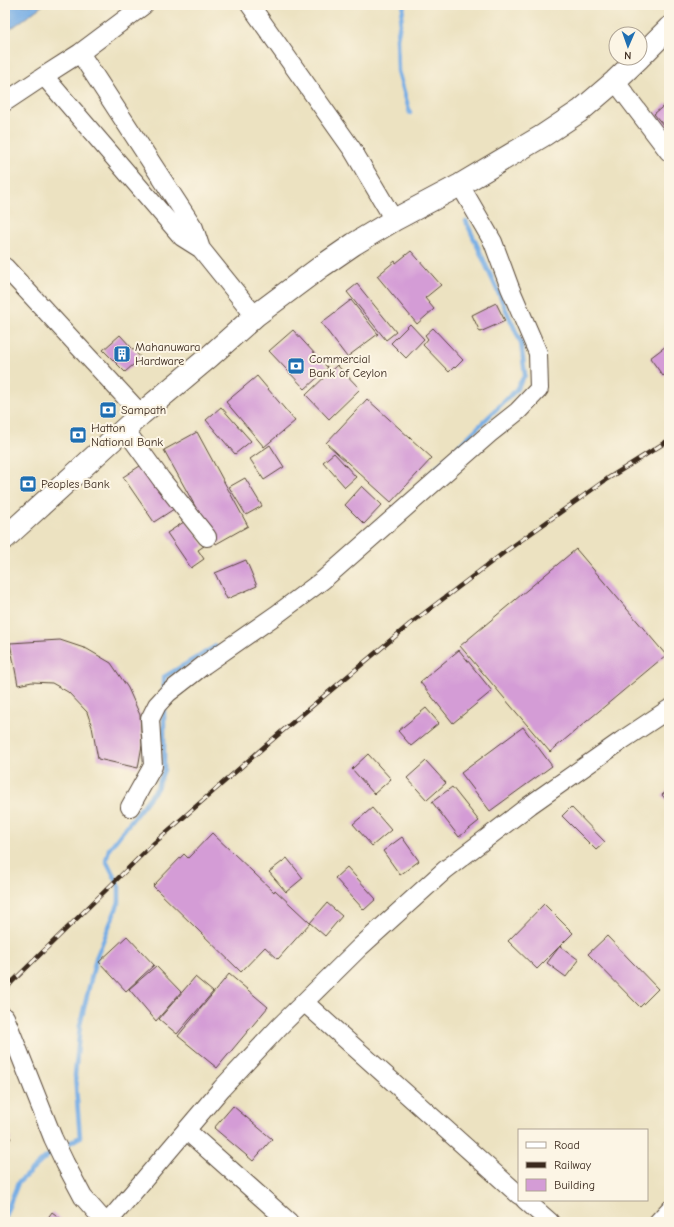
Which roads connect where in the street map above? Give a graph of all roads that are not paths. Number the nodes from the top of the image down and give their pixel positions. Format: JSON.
{"nodes":[{"id":1,"x":144,"y":5,"type":"edge"},
{"id":2,"x":250,"y":5,"type":"edge"},
{"id":3,"x":669,"y":28,"type":"edge"},
{"id":4,"x":648,"y":48,"type":"edge"},
{"id":5,"x":80,"y":53,"type":"junction"},
{"id":6,"x":630,"y":66,"type":"edge"},
{"id":7,"x":44,"y":76,"type":"junction"},
{"id":8,"x":615,"y":81,"type":"junction"},
{"id":9,"x":5,"y":102,"type":"edge"},
{"id":10,"x":669,"y":152,"type":"edge"},
{"id":11,"x":453,"y":189,"type":"junction"},
{"id":12,"x":394,"y":220,"type":"junction"},
{"id":13,"x":201,"y":249,"type":"junction"},
{"id":14,"x":5,"y":267,"type":"edge"},
{"id":15,"x":255,"y":316,"type":"junction"},
{"id":16,"x":141,"y":414,"type":"junction"},
{"id":17,"x":124,"y":428,"type":"junction"},
{"id":18,"x":8,"y":528,"type":"edge"},
{"id":19,"x":206,"y":537,"type":"dead end"},
{"id":20,"x":669,"y":709,"type":"edge"},
{"id":21,"x":130,"y":807,"type":"dead end"},
{"id":22,"x":304,"y":1002,"type":"junction"},
{"id":23,"x":5,"y":1017,"type":"edge"},
{"id":24,"x":186,"y":1130,"type":"junction"},
{"id":25,"x":518,"y":1194,"type":"edge"},
{"id":26,"x":526,"y":1201,"type":"edge"},
{"id":27,"x":669,"y":1210,"type":"edge"},
{"id":28,"x":281,"y":1219,"type":"edge"},
{"id":29,"x":104,"y":1222,"type":"edge"},
{"id":30,"x":108,"y":1222,"type":"edge"},
{"id":31,"x":550,"y":1222,"type":"edge"},
{"id":32,"x":658,"y":1222,"type":"edge"}],
"edges":[{"from":1,"to":5,"type":"street"},
{"from":2,"to":12,"type":"street"},
{"from":3,"to":4,"type":"main road"},
{"from":5,"to":7,"type":"street"},
{"from":5,"to":13,"type":"street"},
{"from":6,"to":8,"type":"main road"},
{"from":7,"to":9,"type":"street"},
{"from":7,"to":13,"type":"street"},
{"from":8,"to":10,"type":"street"},
{"from":8,"to":11,"type":"main road"},
{"from":11,"to":12,"type":"main road"},
{"from":11,"to":21,"type":"street"},
{"from":12,"to":15,"type":"main road"},
{"from":13,"to":15,"type":"street"},
{"from":14,"to":16,"type":"street"},
{"from":15,"to":16,"type":"main road"},
{"from":16,"to":17,"type":"main road"},
{"from":17,"to":18,"type":"main road"},
{"from":17,"to":19,"type":"street"},
{"from":20,"to":22,"type":"street"},
{"from":22,"to":24,"type":"street"},
{"from":22,"to":25,"type":"street"},
{"from":23,"to":29,"type":"street"},
{"from":24,"to":28,"type":"street"},
{"from":24,"to":30,"type":"street"},
{"from":26,"to":31,"type":"street"},
{"from":27,"to":32,"type":"street"}]}
